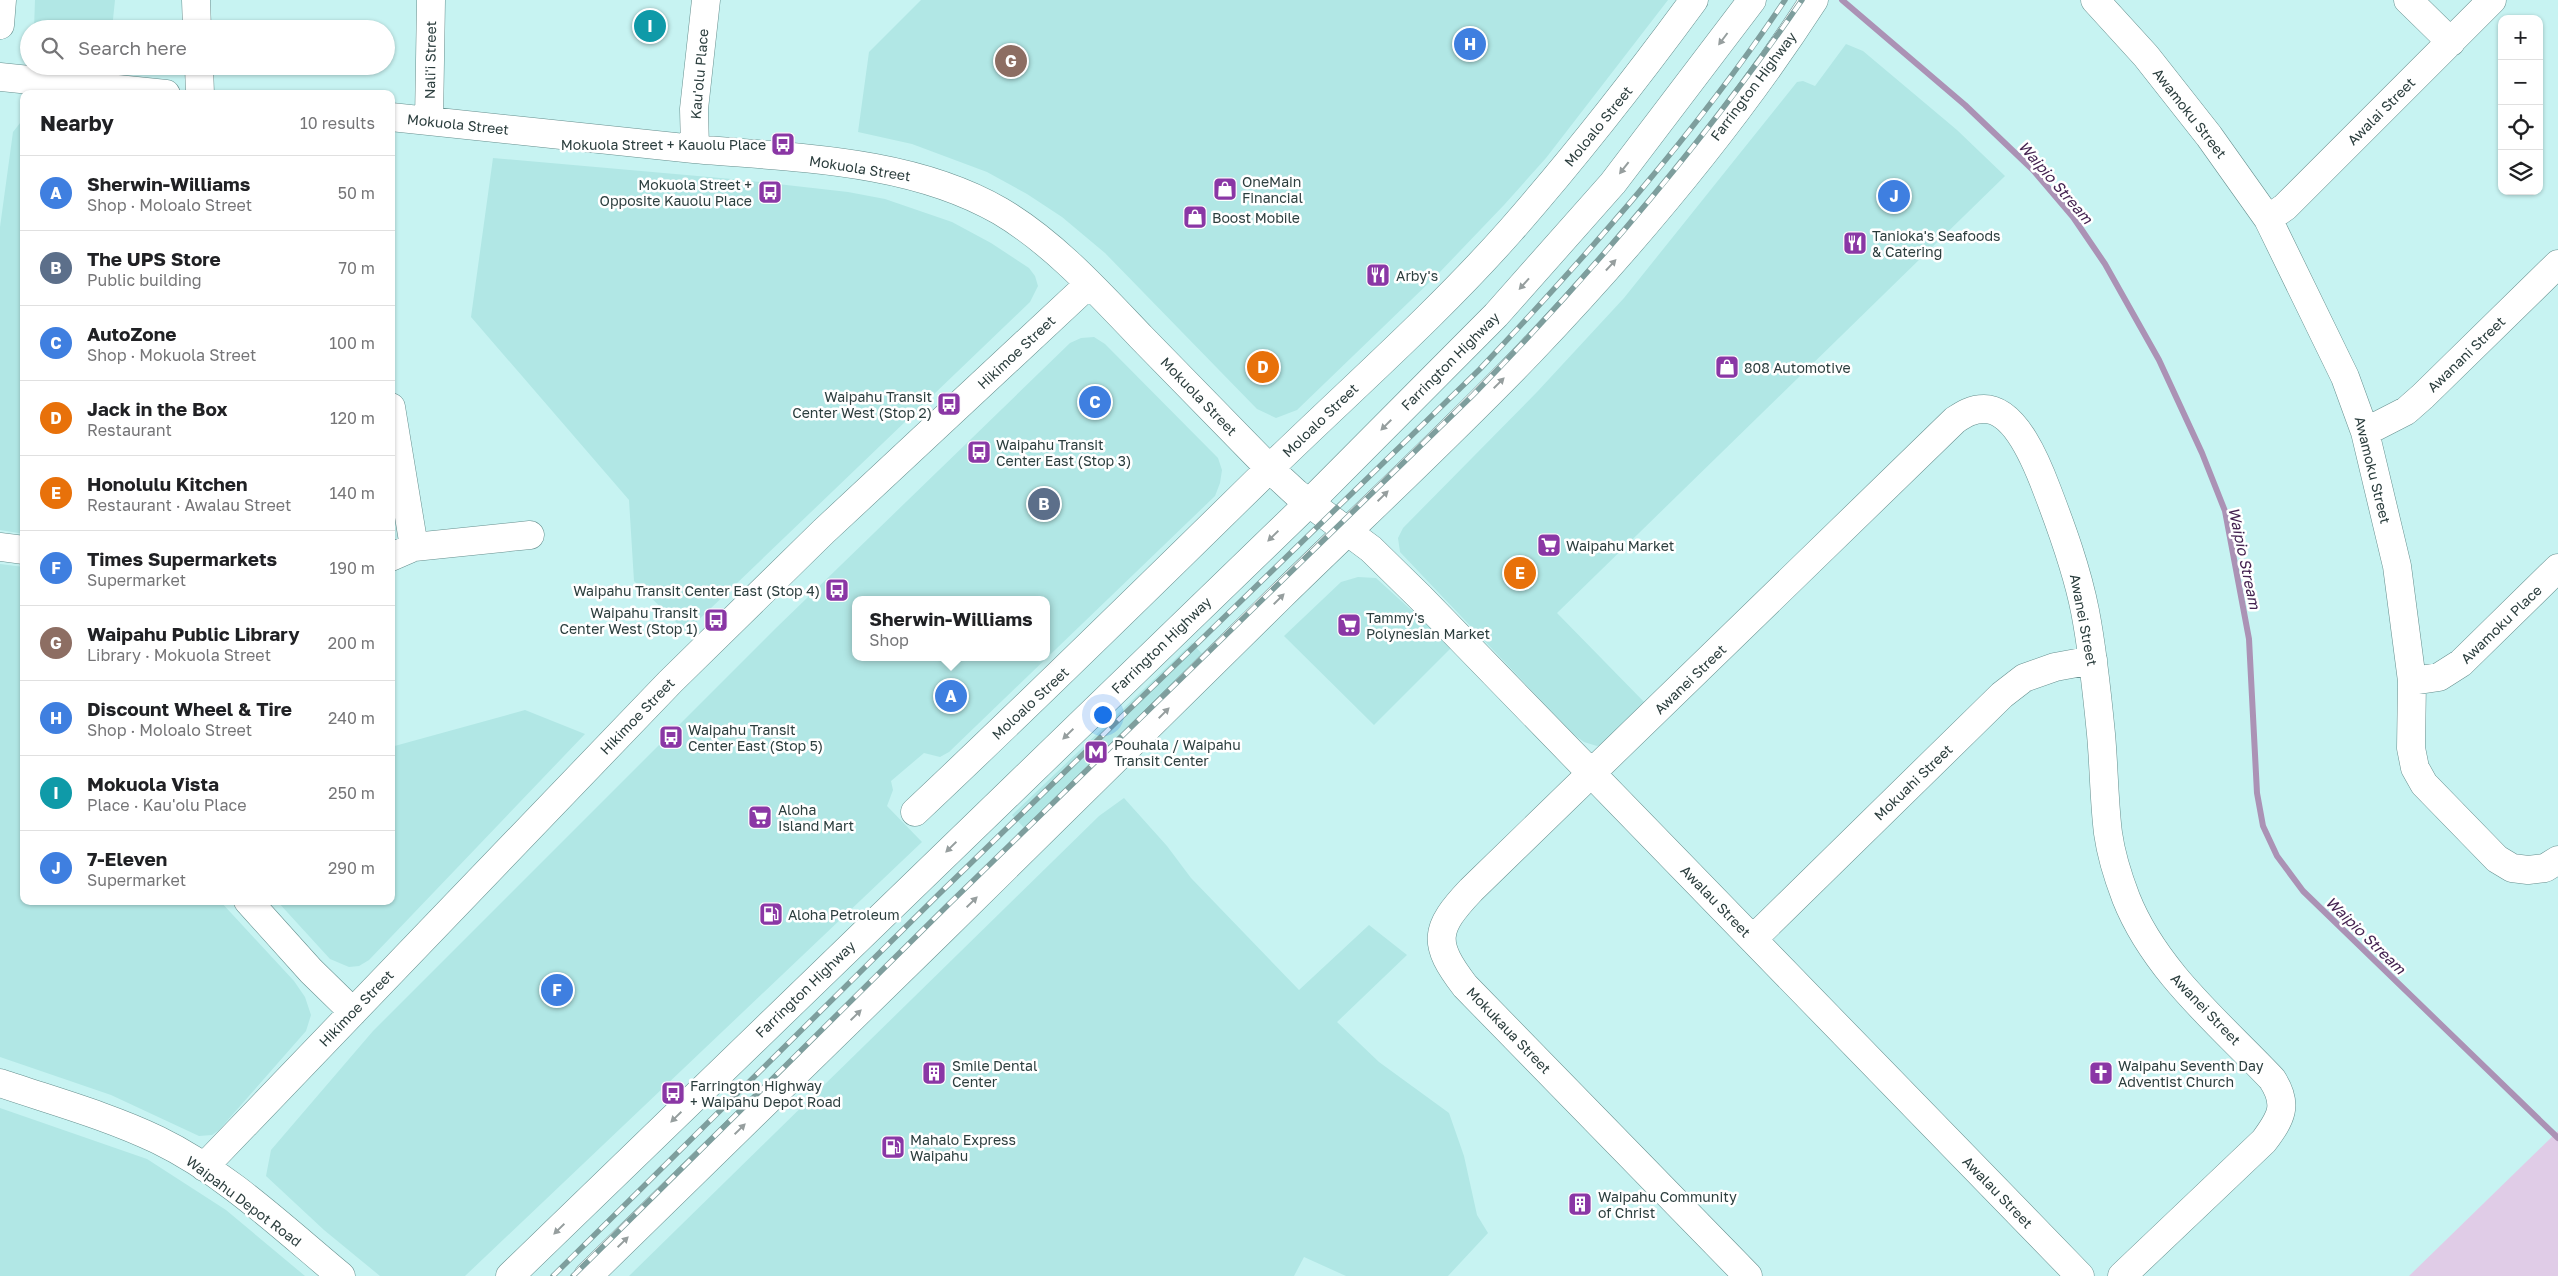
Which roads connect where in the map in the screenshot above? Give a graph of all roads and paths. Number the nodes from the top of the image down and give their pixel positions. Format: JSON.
{"nodes":[{"id":1,"x":2,"y":0,"type":"edge"},
{"id":2,"x":196,"y":0,"type":"edge"},
{"id":3,"x":431,"y":0,"type":"edge"},
{"id":4,"x":706,"y":0,"type":"edge"},
{"id":5,"x":1694,"y":0,"type":"edge"},
{"id":6,"x":1752,"y":0,"type":"edge"},
{"id":7,"x":2095,"y":0,"type":"edge"},
{"id":8,"x":2408,"y":0,"type":"edge"},
{"id":9,"x":2492,"y":0,"type":"edge"},
{"id":10,"x":1807,"y":1,"type":"edge"},
{"id":11,"x":197,"y":20,"type":"edge"},
{"id":12,"x":0,"y":25,"type":"edge"},
{"id":13,"x":2451,"y":42,"type":"junction"},
{"id":14,"x":199,"y":75,"type":"edge"},
{"id":15,"x":0,"y":77,"type":"edge"},
{"id":16,"x":127,"y":90,"type":"edge"},
{"id":17,"x":200,"y":90,"type":"edge"},
{"id":18,"x":395,"y":117,"type":"edge"},
{"id":19,"x":429,"y":120,"type":"junction"},
{"id":20,"x":695,"y":149,"type":"junction"},
{"id":21,"x":2268,"y":219,"type":"junction"},
{"id":22,"x":2558,"y":264,"type":"edge"},
{"id":23,"x":1089,"y":284,"type":"junction"},
{"id":24,"x":2365,"y":432,"type":"junction"},
{"id":25,"x":395,"y":455,"type":"edge"},
{"id":26,"x":1270,"y":469,"type":"junction"},
{"id":27,"x":1309,"y":503,"type":"junction"},
{"id":28,"x":1348,"y":531,"type":"junction"},
{"id":29,"x":530,"y":535,"type":"dead end"},
{"id":30,"x":0,"y":547,"type":"edge"},
{"id":31,"x":20,"y":550,"type":"edge"},
{"id":32,"x":403,"y":552,"type":"edge"},
{"id":33,"x":2558,"y":568,"type":"edge"},
{"id":34,"x":2093,"y":660,"type":"junction"},
{"id":35,"x":2412,"y":681,"type":"junction"},
{"id":36,"x":1592,"y":774,"type":"junction"},
{"id":37,"x":915,"y":812,"type":"dead end"},
{"id":38,"x":2558,"y":860,"type":"edge"},
{"id":39,"x":252,"y":905,"type":"edge"},
{"id":40,"x":1753,"y":939,"type":"junction"},
{"id":41,"x":352,"y":1012,"type":"junction"},
{"id":42,"x":0,"y":1083,"type":"edge"},
{"id":43,"x":204,"y":1167,"type":"junction"},
{"id":44,"x":341,"y":1276,"type":"edge"},
{"id":45,"x":510,"y":1276,"type":"edge"},
{"id":46,"x":588,"y":1276,"type":"edge"},
{"id":47,"x":1748,"y":1276,"type":"edge"},
{"id":48,"x":2080,"y":1276,"type":"edge"},
{"id":49,"x":2122,"y":1276,"type":"edge"}],
"edges":[{"from":1,"to":12,"type":"street"},
{"from":2,"to":11,"type":"street"},
{"from":3,"to":19,"type":"street","name":"Nali'i Street"},
{"from":4,"to":20,"type":"street","name":"Kau'olu Place"},
{"from":5,"to":26,"type":"street","name":"Moloalo Street"},
{"from":6,"to":27,"type":"street","name":"Farrington Highway","one_way":true},
{"from":7,"to":21,"type":"street","name":"Awamoku Street"},
{"from":8,"to":13,"type":"street"},
{"from":9,"to":13,"type":"street","name":"Awalai Street"},
{"from":28,"to":10,"type":"street","name":"Farrington Highway","one_way":true},
{"from":13,"to":21,"type":"street","name":"Awalai Street"},
{"from":14,"to":17,"type":"street"},
{"from":15,"to":16,"type":"street"},
{"from":18,"to":19,"type":"street","name":"Mokuola Street"},
{"from":19,"to":20,"type":"street","name":"Mokuola Street"},
{"from":20,"to":23,"type":"street","name":"Mokuola Street"},
{"from":21,"to":24,"type":"street","name":"Awamoku Street"},
{"from":22,"to":24,"type":"street","name":"Awanani Street"},
{"from":23,"to":26,"type":"street","name":"Mokuola Street"},
{"from":23,"to":41,"type":"street","name":"Hikimoe Street"},
{"from":24,"to":35,"type":"street","name":"Awamoku Street"},
{"from":25,"to":32,"type":"street"},
{"from":26,"to":27,"type":"street","name":"Mokuola Street"},
{"from":26,"to":37,"type":"street","name":"Moloalo Street"},
{"from":27,"to":28,"type":"street","name":"Mokuola Street"},
{"from":27,"to":45,"type":"street","name":"Farrington Highway","one_way":true},
{"from":28,"to":36,"type":"street","name":"Awalau Street"},
{"from":46,"to":28,"type":"street","name":"Farrington Highway","one_way":true},
{"from":29,"to":32,"type":"street"},
{"from":30,"to":31,"type":"street"},
{"from":33,"to":35,"type":"street","name":"Awamoku Place"},
{"from":34,"to":36,"type":"street","name":"Awanei Street"},
{"from":34,"to":40,"type":"street","name":"Mokuahi Street"},
{"from":34,"to":49,"type":"street","name":"Awanei Street"},
{"from":35,"to":38,"type":"street","name":"Awamoku Street"},
{"from":36,"to":40,"type":"street","name":"Awalau Street"},
{"from":36,"to":47,"type":"street","name":"Mokukaua Street"},
{"from":39,"to":41,"type":"street"},
{"from":40,"to":48,"type":"street","name":"Awalau Street"},
{"from":41,"to":43,"type":"street","name":"Hikimoe Street"},
{"from":42,"to":43,"type":"street","name":"Waipahu Depot Road"},
{"from":43,"to":44,"type":"street","name":"Waipahu Depot Road"}]}
